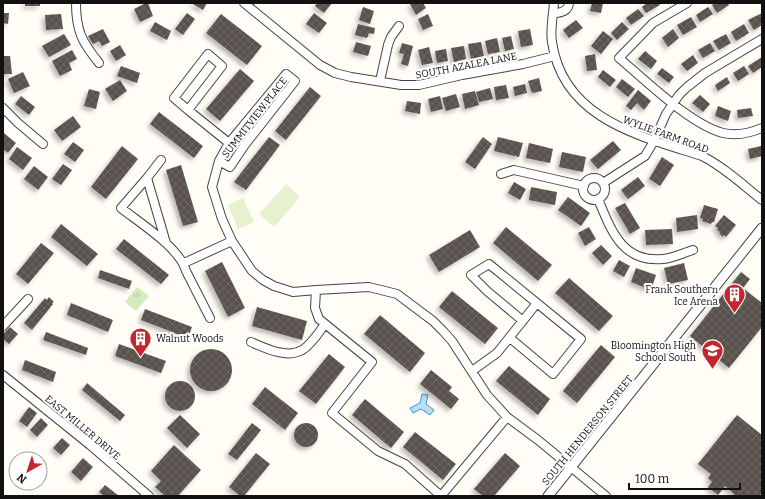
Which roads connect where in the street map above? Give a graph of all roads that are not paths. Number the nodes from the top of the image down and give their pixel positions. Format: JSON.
{"nodes":[{"id":1,"x":76,"y":3,"type":"edge"},
{"id":2,"x":244,"y":3,"type":"edge"},
{"id":3,"x":554,"y":3,"type":"edge"},
{"id":4,"x":569,"y":3,"type":"edge"},
{"id":5,"x":687,"y":3,"type":"edge"},
{"id":6,"x":553,"y":14,"type":"junction"},
{"id":7,"x":399,"y":26,"type":"dead end"},
{"id":8,"x":762,"y":39,"type":"edge"},
{"id":9,"x":555,"y":56,"type":"junction"},
{"id":10,"x":99,"y":63,"type":"dead end"},
{"id":11,"x":380,"y":81,"type":"junction"},
{"id":12,"x":673,"y":103,"type":"junction"},
{"id":13,"x":3,"y":108,"type":"edge"},
{"id":14,"x":188,"y":110,"type":"junction"},
{"id":15,"x":762,"y":128,"type":"edge"},
{"id":16,"x":654,"y":141,"type":"junction"},
{"id":17,"x":229,"y":143,"type":"junction"},
{"id":18,"x":43,"y":144,"type":"dead end"},
{"id":19,"x":161,"y":160,"type":"dead end"},
{"id":20,"x":219,"y":161,"type":"junction"},
{"id":21,"x":501,"y":174,"type":"dead end"},
{"id":22,"x":148,"y":178,"type":"junction"},
{"id":23,"x":603,"y":183,"type":"junction"},
{"id":24,"x":584,"y":186,"type":"junction"},
{"id":25,"x":598,"y":200,"type":"junction"},
{"id":26,"x":762,"y":200,"type":"edge"},
{"id":27,"x":762,"y":228,"type":"edge"},
{"id":28,"x":232,"y":241,"type":"junction"},
{"id":29,"x":166,"y":243,"type":"junction"},
{"id":30,"x":693,"y":250,"type":"dead end"},
{"id":31,"x":184,"y":263,"type":"junction"},
{"id":32,"x":316,"y":290,"type":"junction"},
{"id":33,"x":28,"y":299,"type":"dead end"},
{"id":34,"x":537,"y":303,"type":"junction"},
{"id":35,"x":210,"y":318,"type":"dead end"},
{"id":36,"x":523,"y":321,"type":"junction"},
{"id":37,"x":325,"y":324,"type":"junction"},
{"id":38,"x":3,"y":326,"type":"edge"},
{"id":39,"x":510,"y":338,"type":"junction"},
{"id":40,"x":251,"y":342,"type":"dead end"},
{"id":41,"x":472,"y":371,"type":"junction"},
{"id":42,"x":3,"y":374,"type":"edge"},
{"id":43,"x":507,"y":417,"type":"junction"},
{"id":44,"x":571,"y":467,"type":"junction"},
{"id":45,"x":149,"y":496,"type":"edge"},
{"id":46,"x":548,"y":496,"type":"edge"},
{"id":47,"x":606,"y":496,"type":"edge"}],
"edges":[{"from":1,"to":10,"type":"street"},
{"from":2,"to":11,"type":"street","name":"SOUTH AZALEA LANE"},
{"from":3,"to":6,"type":"street","name":"WYLIE FARM ROAD"},
{"from":4,"to":6,"type":"street"},
{"from":5,"to":12,"type":"street"},
{"from":6,"to":9,"type":"street","name":"WYLIE FARM ROAD"},
{"from":7,"to":11,"type":"street"},
{"from":8,"to":12,"type":"street"},
{"from":9,"to":11,"type":"street","name":"SOUTH AZALEA LANE"},
{"from":9,"to":16,"type":"street","name":"WYLIE FARM ROAD"},
{"from":12,"to":15,"type":"street"},
{"from":12,"to":16,"type":"street"},
{"from":13,"to":18,"type":"street"},
{"from":14,"to":14,"type":"street"},
{"from":14,"to":17,"type":"street"},
{"from":16,"to":23,"type":"street"},
{"from":16,"to":26,"type":"street","name":"WYLIE FARM ROAD"},
{"from":17,"to":20,"type":"street"},
{"from":17,"to":20,"type":"street","name":"SUMMITVIEW PLACE"},
{"from":19,"to":22,"type":"street"},
{"from":20,"to":28,"type":"street"},
{"from":21,"to":24,"type":"street"},
{"from":22,"to":29,"type":"street"},
{"from":22,"to":29,"type":"street"},
{"from":23,"to":24,"type":"street"},
{"from":23,"to":25,"type":"street"},
{"from":24,"to":25,"type":"street"},
{"from":25,"to":30,"type":"street"},
{"from":27,"to":44,"type":"street","name":"SOUTH HENDERSON STREET"},
{"from":28,"to":31,"type":"street"},
{"from":28,"to":32,"type":"street"},
{"from":29,"to":31,"type":"street"},
{"from":31,"to":35,"type":"street"},
{"from":32,"to":37,"type":"street"},
{"from":32,"to":41,"type":"street"},
{"from":33,"to":38,"type":"street"},
{"from":34,"to":36,"type":"street"},
{"from":34,"to":36,"type":"street"},
{"from":34,"to":39,"type":"street"},
{"from":36,"to":39,"type":"street"},
{"from":37,"to":40,"type":"street"},
{"from":37,"to":43,"type":"street"},
{"from":39,"to":41,"type":"street"},
{"from":41,"to":43,"type":"street"},
{"from":42,"to":45,"type":"street","name":"EAST MILLER DRIVE"},
{"from":43,"to":44,"type":"street"},
{"from":44,"to":46,"type":"street","name":"SOUTH HENDERSON STREET"},
{"from":44,"to":47,"type":"street"}]}
